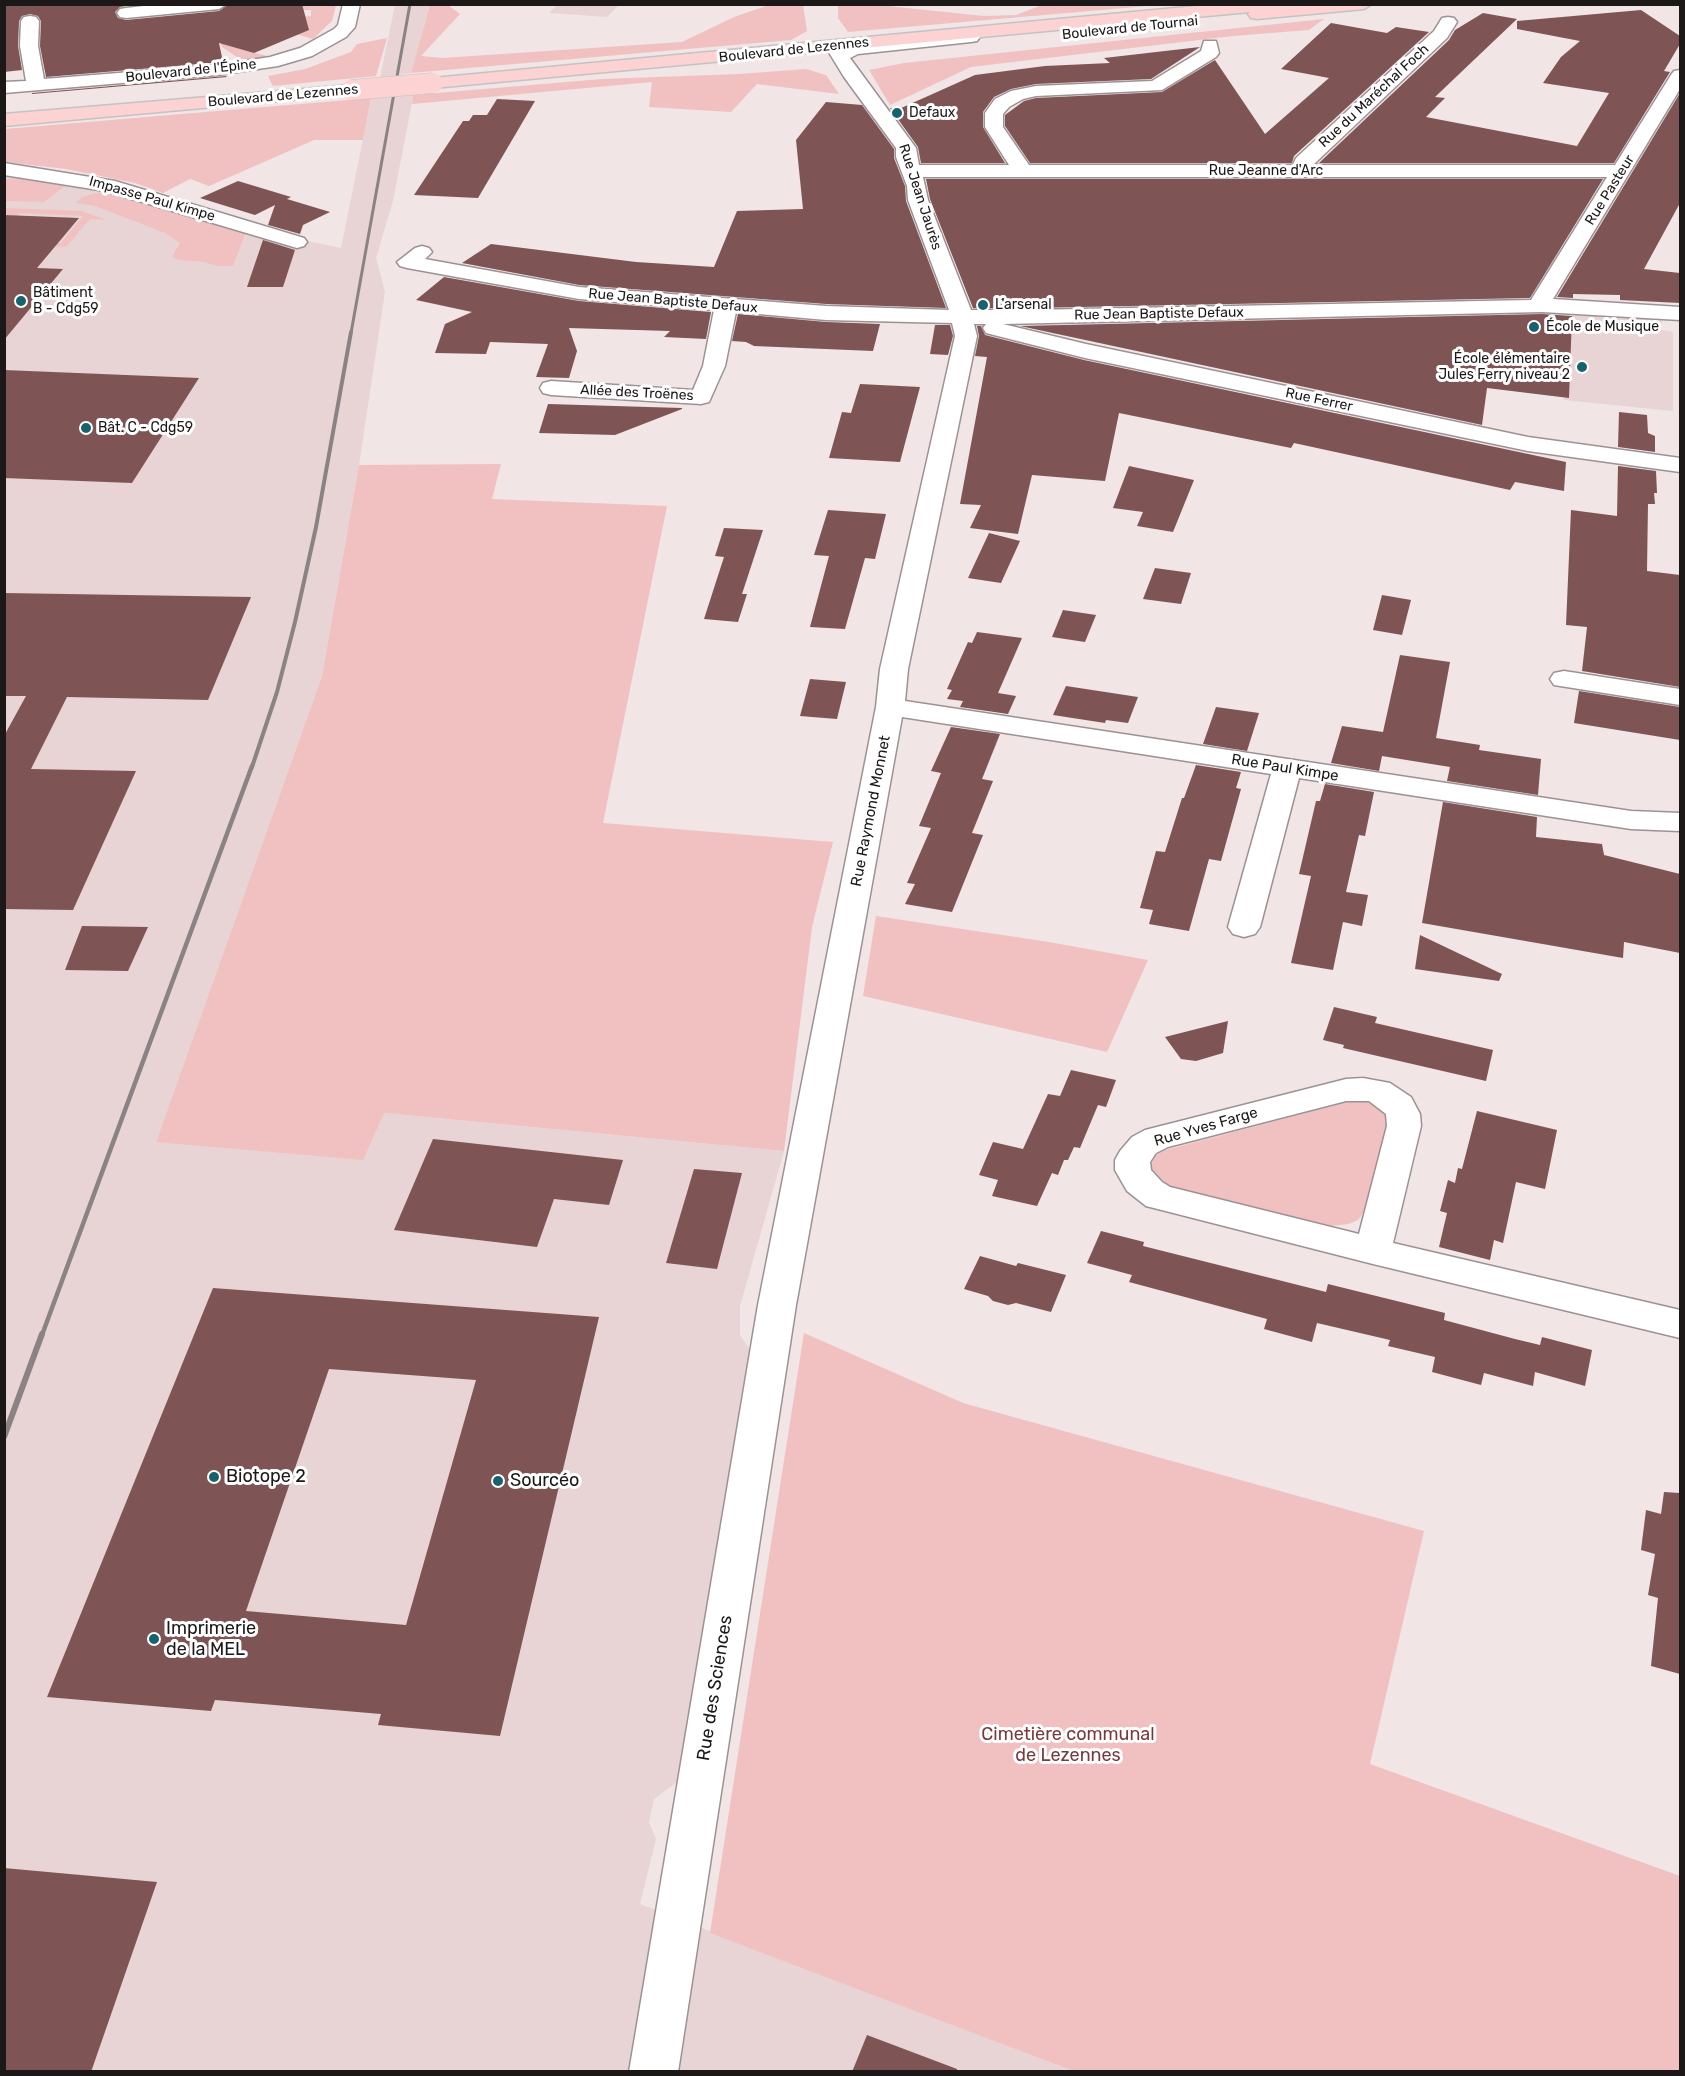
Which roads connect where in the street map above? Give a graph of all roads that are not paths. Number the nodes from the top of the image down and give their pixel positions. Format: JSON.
{"nodes":[{"id":1,"x":219,"y":4,"type":"edge"},
{"id":2,"x":352,"y":4,"type":"edge"},
{"id":3,"x":1278,"y":4,"type":"edge"},
{"id":4,"x":1364,"y":4,"type":"edge"},
{"id":5,"x":126,"y":13,"type":"dead end"},
{"id":6,"x":1182,"y":13,"type":"junction"},
{"id":7,"x":30,"y":21,"type":"dead end"},
{"id":8,"x":1448,"y":22,"type":"dead end"},
{"id":9,"x":1034,"y":33,"type":"junction"},
{"id":10,"x":1210,"y":45,"type":"dead end"},
{"id":11,"x":837,"y":51,"type":"junction"},
{"id":12,"x":1680,"y":75,"type":"edge"},
{"id":13,"x":36,"y":85,"type":"junction"},
{"id":14,"x":4,"y":88,"type":"edge"},
{"id":15,"x":4,"y":120,"type":"edge"},
{"id":16,"x":4,"y":169,"type":"edge"},
{"id":17,"x":911,"y":171,"type":"junction"},
{"id":18,"x":1023,"y":171,"type":"junction"},
{"id":19,"x":1303,"y":171,"type":"junction"},
{"id":20,"x":1622,"y":171,"type":"junction"},
{"id":21,"x":297,"y":242,"type":"dead end"},
{"id":22,"x":422,"y":252,"type":"dead end"},
{"id":23,"x":726,"y":306,"type":"junction"},
{"id":24,"x":1542,"y":306,"type":"junction"},
{"id":25,"x":1680,"y":314,"type":"edge"},
{"id":26,"x":962,"y":317,"type":"junction"},
{"id":27,"x":551,"y":388,"type":"dead end"},
{"id":28,"x":1680,"y":465,"type":"edge"},
{"id":29,"x":1564,"y":678,"type":"dead end"},
{"id":30,"x":1680,"y":697,"type":"edge"},
{"id":31,"x":890,"y":707,"type":"junction"},
{"id":32,"x":1287,"y":768,"type":"junction"},
{"id":33,"x":1680,"y":822,"type":"edge"},
{"id":34,"x":1244,"y":927,"type":"dead end"},
{"id":35,"x":1373,"y":1251,"type":"junction"},
{"id":36,"x":777,"y":1305,"type":"joint"},
{"id":37,"x":1680,"y":1324,"type":"edge"},
{"id":38,"x":653,"y":2072,"type":"edge"}],
"edges":[{"from":1,"to":5,"type":"street"},
{"from":2,"to":13,"type":"street","name":"Boulevard de l'Épine"},
{"from":3,"to":6,"type":"main road","name":"Boulevard de Tournai"},
{"from":4,"to":9,"type":"main road","name":"Boulevard de Tournai"},
{"from":6,"to":9,"type":"main road","name":"Boulevard de Tournai"},
{"from":6,"to":11,"type":"street","name":"Boulevard de Lezennes"},
{"from":7,"to":13,"type":"street"},
{"from":8,"to":19,"type":"street","name":"Rue du Maréchal Foch"},
{"from":9,"to":11,"type":"main road","name":"Boulevard de Lezennes"},
{"from":10,"to":18,"type":"street"},
{"from":11,"to":15,"type":"main road","name":"Boulevard de Lezennes","bridge":true},
{"from":11,"to":17,"type":"street","name":"Rue Jean Jaurès"},
{"from":12,"to":20,"type":"street","name":"Rue Pasteur"},
{"from":13,"to":14,"type":"street","name":"Boulevard de l'Épine"},
{"from":16,"to":21,"type":"street","name":"Impasse Paul Kimpe"},
{"from":17,"to":18,"type":"street","name":"Rue Jeanne d'Arc"},
{"from":17,"to":26,"type":"street","name":"Rue Jean Jaurès"},
{"from":18,"to":19,"type":"street","name":"Rue Jeanne d'Arc"},
{"from":19,"to":20,"type":"street","name":"Rue Jeanne d'Arc"},
{"from":20,"to":24,"type":"street","name":"Rue Pasteur"},
{"from":22,"to":23,"type":"street","name":"Rue Jean Baptiste Defaux"},
{"from":23,"to":26,"type":"street","name":"Rue Jean Baptiste Defaux"},
{"from":23,"to":27,"type":"street","name":"Allée des Troënes"},
{"from":24,"to":25,"type":"street","name":"Rue Jean Baptiste Defaux"},
{"from":24,"to":26,"type":"street","name":"Rue Jean Baptiste Defaux"},
{"from":26,"to":28,"type":"street","name":"Rue Ferrer"},
{"from":26,"to":31,"type":"street","name":"Rue Raymond Monnet"},
{"from":29,"to":30,"type":"street"},
{"from":31,"to":32,"type":"street","name":"Rue Paul Kimpe"},
{"from":31,"to":36,"type":"street","name":"Rue Raymond Monnet"},
{"from":32,"to":33,"type":"street","name":"Rue Paul Kimpe"},
{"from":32,"to":34,"type":"street"},
{"from":35,"to":35,"type":"street","name":"Rue Yves Farge"},
{"from":35,"to":37,"type":"street","name":"Rue Yves Farge"},
{"from":36,"to":38,"type":"street","name":"Rue des Sciences"}]}
